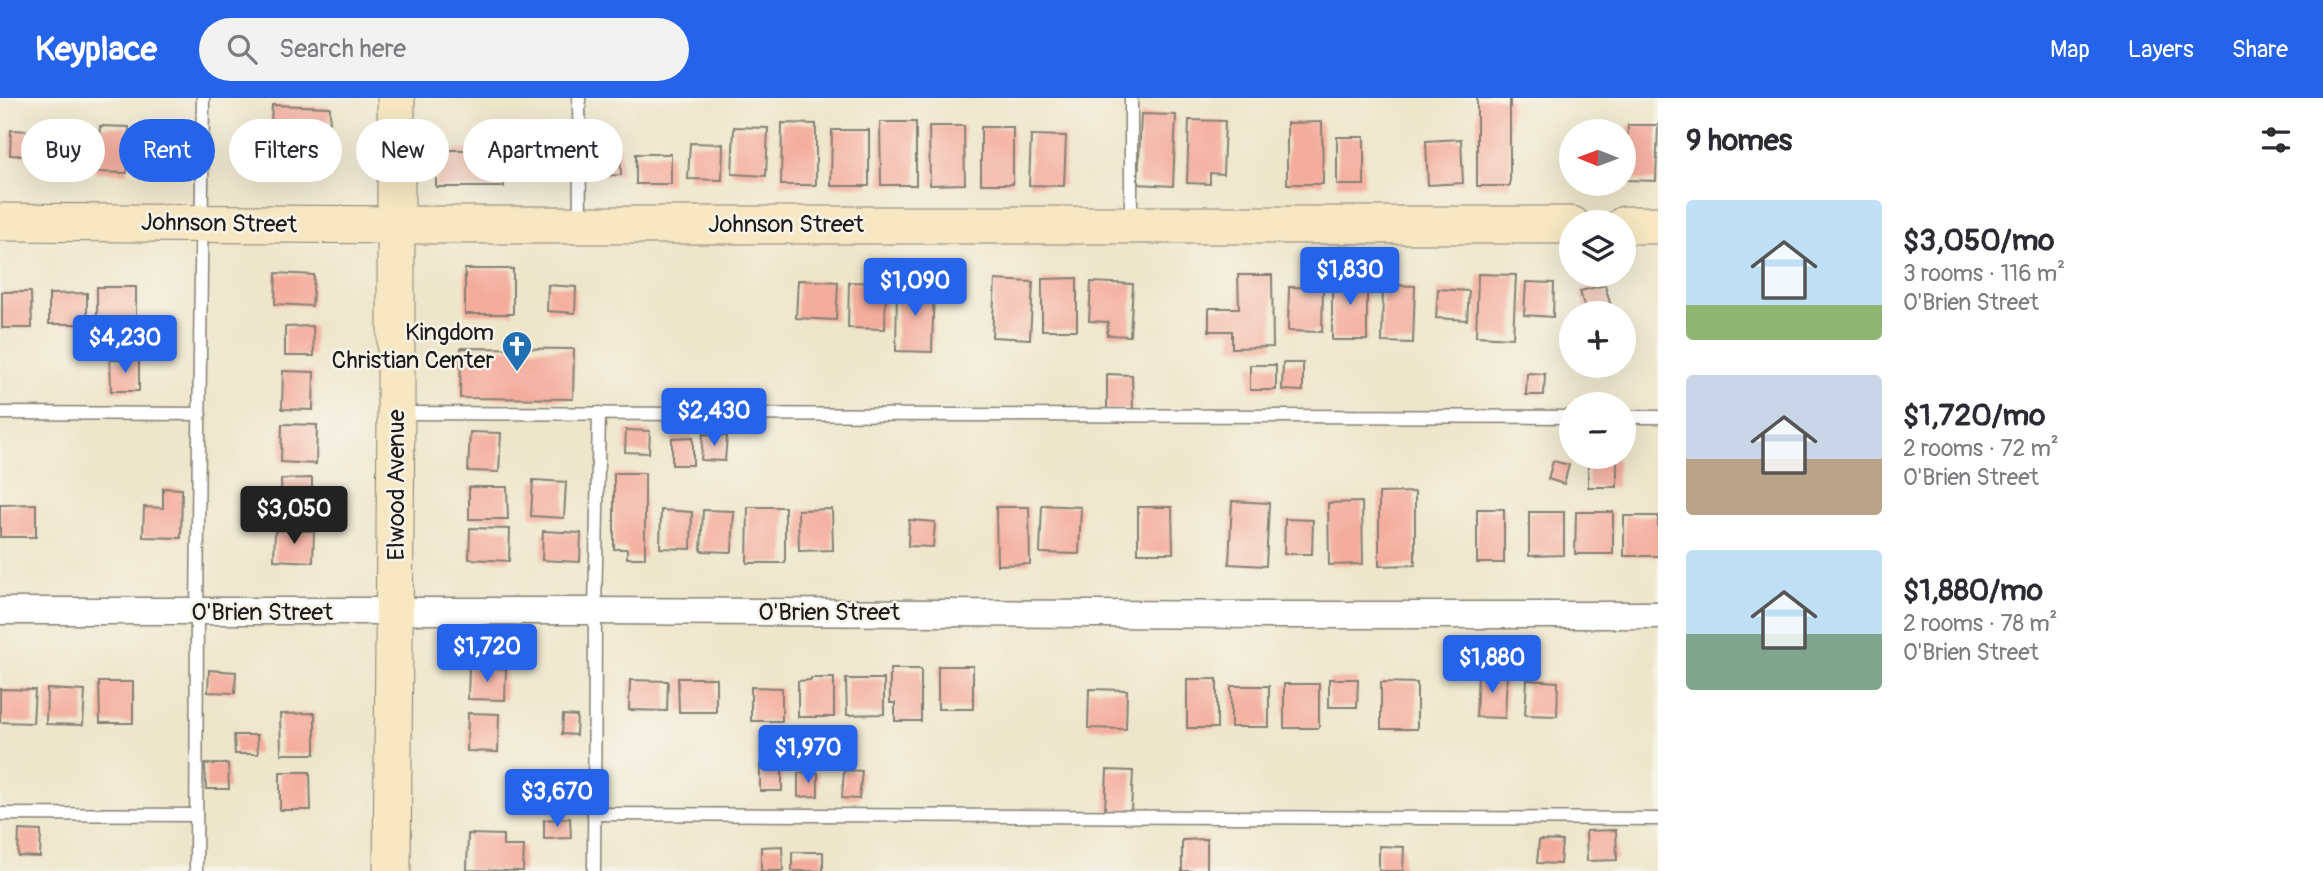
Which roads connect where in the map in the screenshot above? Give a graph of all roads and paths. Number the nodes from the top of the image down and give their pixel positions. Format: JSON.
{"nodes":[{"id":1,"x":203,"y":98,"type":"edge"},
{"id":2,"x":396,"y":98,"type":"edge"},
{"id":3,"x":579,"y":98,"type":"edge"},
{"id":4,"x":1131,"y":98,"type":"edge"},
{"id":5,"x":0,"y":222,"type":"edge"},
{"id":6,"x":203,"y":223,"type":"junction"},
{"id":7,"x":580,"y":224,"type":"junction"},
{"id":8,"x":1131,"y":224,"type":"junction"},
{"id":9,"x":396,"y":225,"type":"junction"},
{"id":10,"x":1559,"y":225,"type":"edge"},
{"id":11,"x":1636,"y":225,"type":"edge"},
{"id":12,"x":1658,"y":225,"type":"edge"},
{"id":13,"x":396,"y":413,"type":"junction"},
{"id":14,"x":599,"y":413,"type":"junction"},
{"id":15,"x":0,"y":414,"type":"edge"},
{"id":16,"x":200,"y":414,"type":"junction"},
{"id":17,"x":1559,"y":417,"type":"edge"},
{"id":18,"x":1636,"y":417,"type":"edge"},
{"id":19,"x":1658,"y":417,"type":"edge"},
{"id":20,"x":0,"y":611,"type":"edge"},
{"id":21,"x":594,"y":611,"type":"junction"},
{"id":22,"x":197,"y":612,"type":"junction"},
{"id":23,"x":395,"y":612,"type":"junction"},
{"id":24,"x":1658,"y":615,"type":"edge"},
{"id":25,"x":0,"y":814,"type":"edge"},
{"id":26,"x":594,"y":814,"type":"junction"},
{"id":27,"x":196,"y":815,"type":"junction"},
{"id":28,"x":1658,"y":819,"type":"edge"},
{"id":29,"x":196,"y":871,"type":"edge"},
{"id":30,"x":392,"y":871,"type":"edge"},
{"id":31,"x":594,"y":871,"type":"edge"}],
"edges":[{"from":1,"to":6,"type":"lane"},
{"from":2,"to":9,"type":"street","name":"Elwood Avenue"},
{"from":3,"to":7,"type":"lane"},
{"from":4,"to":8,"type":"lane"},
{"from":5,"to":6,"type":"street","name":"Johnson Street"},
{"from":6,"to":9,"type":"street","name":"Johnson Street"},
{"from":6,"to":16,"type":"lane"},
{"from":7,"to":8,"type":"street","name":"Johnson Street"},
{"from":7,"to":9,"type":"street","name":"Johnson Street"},
{"from":8,"to":10,"type":"street","name":"Johnson Street"},
{"from":9,"to":13,"type":"street","name":"Elwood Avenue"},
{"from":11,"to":12,"type":"street"},
{"from":13,"to":14,"type":"lane"},
{"from":13,"to":23,"type":"street","name":"Elwood Avenue"},
{"from":14,"to":17,"type":"lane"},
{"from":14,"to":21,"type":"lane"},
{"from":15,"to":16,"type":"lane"},
{"from":16,"to":22,"type":"lane"},
{"from":18,"to":19,"type":"lane"},
{"from":20,"to":22,"type":"street","name":"O'Brien Street"},
{"from":21,"to":23,"type":"street","name":"O'Brien Street"},
{"from":21,"to":24,"type":"street","name":"O'Brien Street"},
{"from":21,"to":26,"type":"lane"},
{"from":22,"to":23,"type":"street","name":"O'Brien Street"},
{"from":22,"to":27,"type":"lane"},
{"from":23,"to":30,"type":"street","name":"Elwood Avenue"},
{"from":25,"to":27,"type":"lane"},
{"from":26,"to":28,"type":"lane"},
{"from":26,"to":31,"type":"lane"},
{"from":27,"to":29,"type":"lane"}]}
